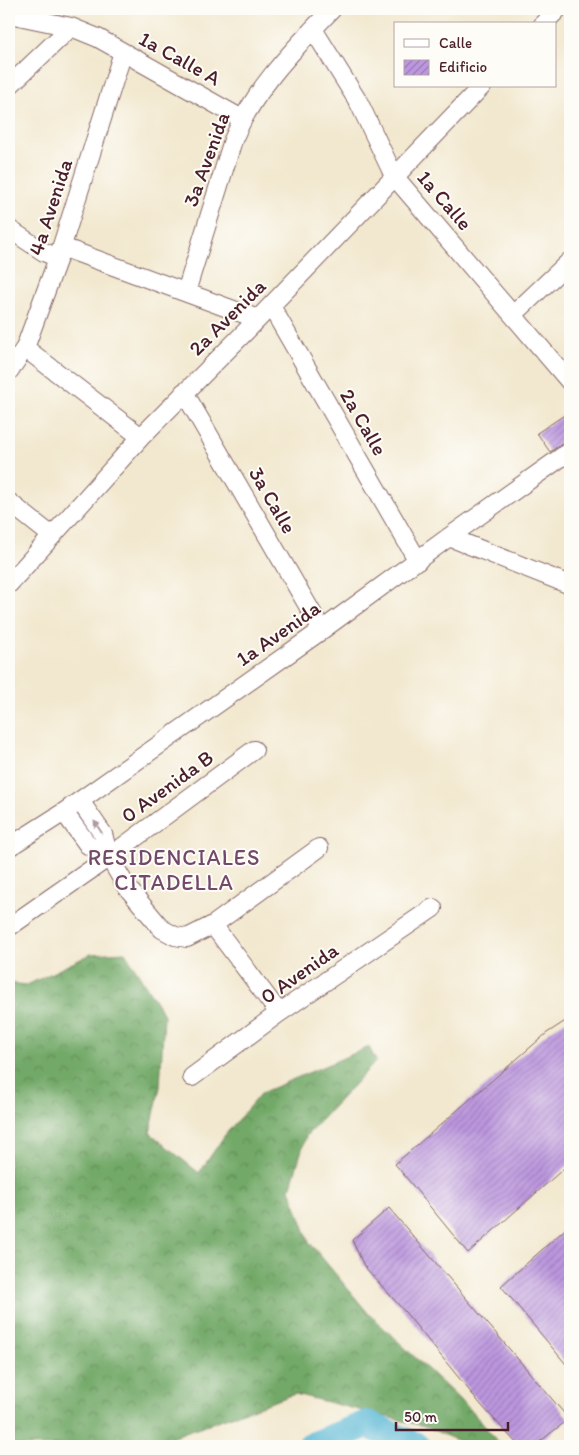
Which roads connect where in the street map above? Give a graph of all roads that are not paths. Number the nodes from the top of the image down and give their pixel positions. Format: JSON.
{"nodes":[{"id":1,"x":41,"y":9,"type":"edge"},
{"id":2,"x":332,"y":9,"type":"edge"},
{"id":3,"x":558,"y":9,"type":"edge"},
{"id":4,"x":9,"y":14,"type":"edge"},
{"id":5,"x":545,"y":22,"type":"edge"},
{"id":6,"x":72,"y":27,"type":"junction"},
{"id":7,"x":313,"y":29,"type":"junction"},
{"id":8,"x":123,"y":52,"type":"junction"},
{"id":9,"x":9,"y":86,"type":"edge"},
{"id":10,"x":480,"y":88,"type":"edge"},
{"id":11,"x":242,"y":118,"type":"junction"},
{"id":12,"x":394,"y":176,"type":"junction"},
{"id":13,"x":9,"y":229,"type":"edge"},
{"id":14,"x":60,"y":253,"type":"junction"},
{"id":15,"x":570,"y":261,"type":"edge"},
{"id":16,"x":186,"y":292,"type":"junction"},
{"id":17,"x":264,"y":313,"type":"junction"},
{"id":18,"x":513,"y":315,"type":"junction"},
{"id":19,"x":25,"y":348,"type":"junction"},
{"id":20,"x":9,"y":371,"type":"edge"},
{"id":21,"x":570,"y":382,"type":"edge"},
{"id":22,"x":184,"y":392,"type":"junction"},
{"id":23,"x":141,"y":437,"type":"junction"},
{"id":24,"x":570,"y":451,"type":"edge"},
{"id":25,"x":9,"y":502,"type":"edge"},
{"id":26,"x":52,"y":536,"type":"junction"},
{"id":27,"x":449,"y":537,"type":"junction"},
{"id":28,"x":418,"y":561,"type":"junction"},
{"id":29,"x":9,"y":584,"type":"edge"},
{"id":30,"x":570,"y":585,"type":"edge"},
{"id":31,"x":322,"y":630,"type":"junction"},
{"id":32,"x":254,"y":750,"type":"dead end"},
{"id":33,"x":80,"y":801,"type":"junction"},
{"id":34,"x":64,"y":812,"type":"junction"},
{"id":35,"x":9,"y":847,"type":"edge"},
{"id":36,"x":319,"y":848,"type":"dead end"},
{"id":37,"x":109,"y":857,"type":"junction"},
{"id":38,"x":433,"y":908,"type":"dead end"},
{"id":39,"x":213,"y":925,"type":"junction"},
{"id":40,"x":9,"y":927,"type":"edge"},
{"id":41,"x":280,"y":1013,"type":"junction"},
{"id":42,"x":192,"y":1077,"type":"dead end"}],
"edges":[{"from":1,"to":6,"type":"street"},
{"from":2,"to":7,"type":"street","name":"3a Avenida"},
{"from":3,"to":5,"type":"street"},
{"from":4,"to":6,"type":"street","name":"1a Calle A"},
{"from":6,"to":8,"type":"street","name":"1a Calle A"},
{"from":6,"to":9,"type":"street"},
{"from":7,"to":11,"type":"street","name":"3a Avenida"},
{"from":7,"to":12,"type":"street","name":"1a Calle"},
{"from":8,"to":11,"type":"street","name":"1a Calle A"},
{"from":8,"to":14,"type":"street","name":"4a Avenida"},
{"from":10,"to":12,"type":"street","name":"2a Avenida"},
{"from":11,"to":16,"type":"street","name":"3a Avenida"},
{"from":12,"to":17,"type":"street","name":"2a Avenida"},
{"from":12,"to":18,"type":"street","name":"1a Calle"},
{"from":13,"to":14,"type":"street"},
{"from":14,"to":16,"type":"street"},
{"from":14,"to":19,"type":"street","name":"4a Avenida"},
{"from":15,"to":18,"type":"street"},
{"from":16,"to":17,"type":"street"},
{"from":17,"to":22,"type":"street","name":"2a Avenida"},
{"from":17,"to":28,"type":"street","name":"2a Calle"},
{"from":18,"to":21,"type":"street","name":"1a Calle"},
{"from":19,"to":20,"type":"street","name":"4a Avenida"},
{"from":19,"to":23,"type":"street"},
{"from":22,"to":23,"type":"street","name":"2a Avenida"},
{"from":22,"to":31,"type":"street","name":"3a Calle"},
{"from":23,"to":26,"type":"street","name":"2a Avenida"},
{"from":24,"to":27,"type":"street","name":"1a Avenida"},
{"from":25,"to":26,"type":"street"},
{"from":26,"to":29,"type":"street","name":"2a Avenida"},
{"from":27,"to":28,"type":"street","name":"1a Avenida"},
{"from":27,"to":30,"type":"street"},
{"from":28,"to":31,"type":"street","name":"1a Avenida"},
{"from":31,"to":33,"type":"street","name":"1a Avenida"},
{"from":32,"to":37,"type":"street","name":"0 Avenida B"},
{"from":33,"to":34,"type":"street","name":"1a Avenida"},
{"from":37,"to":33,"type":"street","one_way":true},
{"from":34,"to":35,"type":"street","name":"1a Avenida"},
{"from":34,"to":37,"type":"street"},
{"from":36,"to":39,"type":"street"},
{"from":37,"to":39,"type":"street"},
{"from":37,"to":40,"type":"street","name":"0 Avenida B"},
{"from":38,"to":41,"type":"street","name":"0 Avenida"},
{"from":39,"to":41,"type":"street"},
{"from":41,"to":42,"type":"street","name":"0 Avenida"}]}
